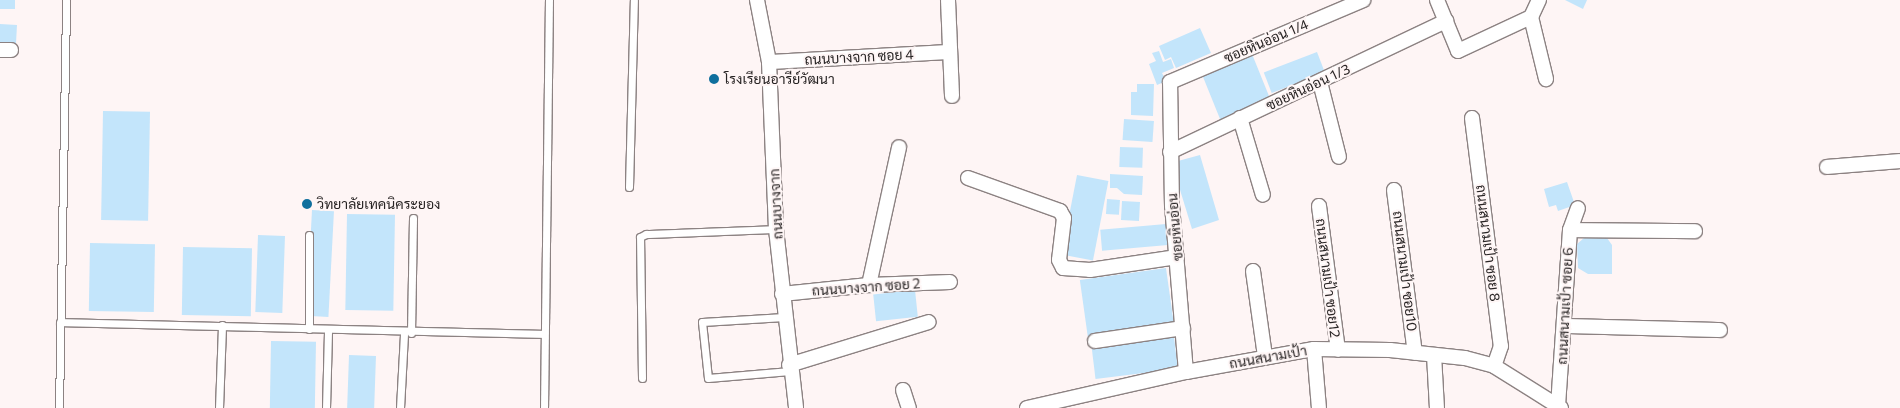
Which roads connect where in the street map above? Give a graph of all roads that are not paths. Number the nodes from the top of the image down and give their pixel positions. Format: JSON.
{"nodes":[{"id":1,"x":66,"y":0,"type":"edge"},
{"id":2,"x":549,"y":0,"type":"edge"},
{"id":3,"x":634,"y":0,"type":"edge"},
{"id":4,"x":758,"y":0,"type":"edge"},
{"id":5,"x":948,"y":0,"type":"edge"},
{"id":6,"x":1363,"y":0,"type":"edge"},
{"id":7,"x":1437,"y":0,"type":"edge"},
{"id":8,"x":1539,"y":0,"type":"edge"},
{"id":9,"x":1531,"y":17,"type":"junction"},
{"id":10,"x":1446,"y":21,"type":"junction"},
{"id":11,"x":950,"y":52,"type":"junction"},
{"id":12,"x":769,"y":62,"type":"junction"},
{"id":13,"x":1546,"y":79,"type":"dead end"},
{"id":14,"x":1170,"y":82,"type":"joint"},
{"id":15,"x":1320,"y":82,"type":"junction"},
{"id":16,"x":952,"y":96,"type":"dead end"},
{"id":17,"x":1240,"y":118,"type":"junction"},
{"id":18,"x":1472,"y":118,"type":"dead end"},
{"id":19,"x":899,"y":147,"type":"dead end"},
{"id":20,"x":1170,"y":152,"type":"junction"},
{"id":21,"x":1339,"y":156,"type":"dead end"},
{"id":22,"x":1900,"y":160,"type":"edge"},
{"id":23,"x":1826,"y":167,"type":"dead end"},
{"id":24,"x":968,"y":178,"type":"dead end"},
{"id":25,"x":629,"y":187,"type":"dead end"},
{"id":26,"x":1394,"y":190,"type":"dead end"},
{"id":27,"x":1263,"y":195,"type":"dead end"},
{"id":28,"x":1319,"y":206,"type":"dead end"},
{"id":29,"x":1578,"y":208,"type":"dead end"},
{"id":30,"x":413,"y":218,"type":"dead end"},
{"id":31,"x":776,"y":228,"type":"junction"},
{"id":32,"x":1570,"y":230,"type":"junction"},
{"id":33,"x":1695,"y":231,"type":"dead end"},
{"id":34,"x":309,"y":235,"type":"dead end"},
{"id":35,"x":1177,"y":257,"type":"junction"},
{"id":36,"x":1253,"y":271,"type":"dead end"},
{"id":37,"x":950,"y":282,"type":"dead end"},
{"id":38,"x":869,"y":285,"type":"junction"},
{"id":39,"x":782,"y":294,"type":"junction"},
{"id":40,"x":784,"y":317,"type":"junction"},
{"id":41,"x":60,"y":322,"type":"junction"},
{"id":42,"x":929,"y":322,"type":"dead end"},
{"id":43,"x":222,"y":325,"type":"junction"},
{"id":44,"x":1565,"y":326,"type":"junction"},
{"id":45,"x":1183,"y":328,"type":"junction"},
{"id":46,"x":309,"y":329,"type":"junction"},
{"id":47,"x":328,"y":330,"type":"junction"},
{"id":48,"x":1720,"y":330,"type":"dead end"},
{"id":49,"x":407,"y":333,"type":"junction"},
{"id":50,"x":544,"y":334,"type":"junction"},
{"id":51,"x":1096,"y":341,"type":"dead end"},
{"id":52,"x":1314,"y":350,"type":"junction"},
{"id":53,"x":1338,"y":350,"type":"junction"},
{"id":54,"x":1415,"y":353,"type":"junction"},
{"id":55,"x":1434,"y":355,"type":"junction"},
{"id":56,"x":1265,"y":356,"type":"junction"},
{"id":57,"x":1494,"y":366,"type":"junction"},
{"id":58,"x":790,"y":368,"type":"junction"},
{"id":59,"x":1186,"y":372,"type":"junction"},
{"id":60,"x":642,"y":378,"type":"dead end"},
{"id":61,"x":903,"y":390,"type":"dead end"},
{"id":62,"x":1560,"y":407,"type":"edge"},
{"id":63,"x":59,"y":408,"type":"edge"},
{"id":64,"x":220,"y":408,"type":"edge"},
{"id":65,"x":326,"y":408,"type":"edge"},
{"id":66,"x":400,"y":408,"type":"edge"},
{"id":67,"x":544,"y":408,"type":"edge"},
{"id":68,"x":796,"y":408,"type":"edge"},
{"id":69,"x":909,"y":408,"type":"edge"},
{"id":70,"x":1027,"y":408,"type":"edge"},
{"id":71,"x":1320,"y":408,"type":"edge"},
{"id":72,"x":1437,"y":408,"type":"edge"}],
"edges":[{"from":1,"to":41,"type":"lane"},
{"from":2,"to":50,"type":"lane"},
{"from":3,"to":25,"type":"lane"},
{"from":4,"to":12,"type":"street","name":"ถนนบางจาก"},
{"from":5,"to":11,"type":"street"},
{"from":6,"to":14,"type":"street","name":"ซอยหินอ่อน 1/4"},
{"from":7,"to":10,"type":"street"},
{"from":8,"to":9,"type":"street"},
{"from":9,"to":10,"type":"street"},
{"from":9,"to":13,"type":"street"},
{"from":10,"to":15,"type":"street","name":"ซอยหินอ่อน 1/3"},
{"from":11,"to":12,"type":"street","name":"ถนนบางจาก ซอย 4"},
{"from":11,"to":16,"type":"street"},
{"from":12,"to":31,"type":"street","name":"ถนนบางจาก"},
{"from":14,"to":20,"type":"street","name":"ซอยหินอ่อน"},
{"from":15,"to":17,"type":"street","name":"ซอยหินอ่อน 1/3"},
{"from":15,"to":21,"type":"street"},
{"from":17,"to":20,"type":"street","name":"ซอยหินอ่อน 1/3"},
{"from":17,"to":27,"type":"street"},
{"from":18,"to":57,"type":"street","name":"ถนนสนามเป้า ซอย 8"},
{"from":19,"to":38,"type":"street"},
{"from":20,"to":35,"type":"street","name":"ซอยหินอ่อน"},
{"from":22,"to":23,"type":"street"},
{"from":24,"to":35,"type":"street"},
{"from":26,"to":54,"type":"street","name":"ถนนสนามเป้า ซอย10"},
{"from":28,"to":53,"type":"street","name":"ถนนสนามเป้า ซอย12"},
{"from":29,"to":32,"type":"street","name":"ถนนสนามเป้า ซอย 6"},
{"from":30,"to":49,"type":"lane"},
{"from":31,"to":39,"type":"street","name":"ถนนบางจาก"},
{"from":31,"to":60,"type":"lane"},
{"from":32,"to":33,"type":"street"},
{"from":32,"to":44,"type":"street","name":"ถนนสนามเป้า ซอย 6"},
{"from":34,"to":46,"type":"lane"},
{"from":35,"to":45,"type":"street","name":"ซอยหินอ่อน"},
{"from":36,"to":56,"type":"street"},
{"from":37,"to":38,"type":"street","name":"ถนนบางจาก ซอย 2"},
{"from":38,"to":39,"type":"street","name":"ถนนบางจาก ซอย 2"},
{"from":39,"to":40,"type":"street","name":"ถนนบางจาก"},
{"from":40,"to":58,"type":"street","name":"ถนนบางจาก"},
{"from":40,"to":58,"type":"lane"},
{"from":41,"to":43,"type":"lane"},
{"from":41,"to":63,"type":"lane"},
{"from":42,"to":58,"type":"street"},
{"from":43,"to":46,"type":"lane"},
{"from":43,"to":64,"type":"lane"},
{"from":44,"to":48,"type":"street"},
{"from":44,"to":62,"type":"street","name":"ถนนสนามเป้า ซอย 6"},
{"from":45,"to":51,"type":"street"},
{"from":45,"to":59,"type":"street","name":"ซอยหินอ่อน"},
{"from":46,"to":47,"type":"lane"},
{"from":47,"to":49,"type":"lane"},
{"from":47,"to":65,"type":"lane"},
{"from":49,"to":50,"type":"lane"},
{"from":49,"to":66,"type":"lane"},
{"from":50,"to":67,"type":"lane"},
{"from":52,"to":53,"type":"street","name":"ถนนสนามเป้า"},
{"from":52,"to":56,"type":"street","name":"ถนนสนามเป้า"},
{"from":52,"to":71,"type":"street"},
{"from":53,"to":54,"type":"street","name":"ถนนสนามเป้า"},
{"from":54,"to":55,"type":"street","name":"ถนนสนามเป้า"},
{"from":55,"to":57,"type":"street","name":"ถนนสนามเป้า"},
{"from":55,"to":72,"type":"street"},
{"from":56,"to":59,"type":"street","name":"ถนนสนามเป้า"},
{"from":57,"to":62,"type":"street","name":"ถนนสนามเป้า"},
{"from":58,"to":68,"type":"street","name":"ถนนบางจาก"},
{"from":59,"to":70,"type":"street","name":"ถนนสนามเป้า"},
{"from":61,"to":69,"type":"street"}]}
